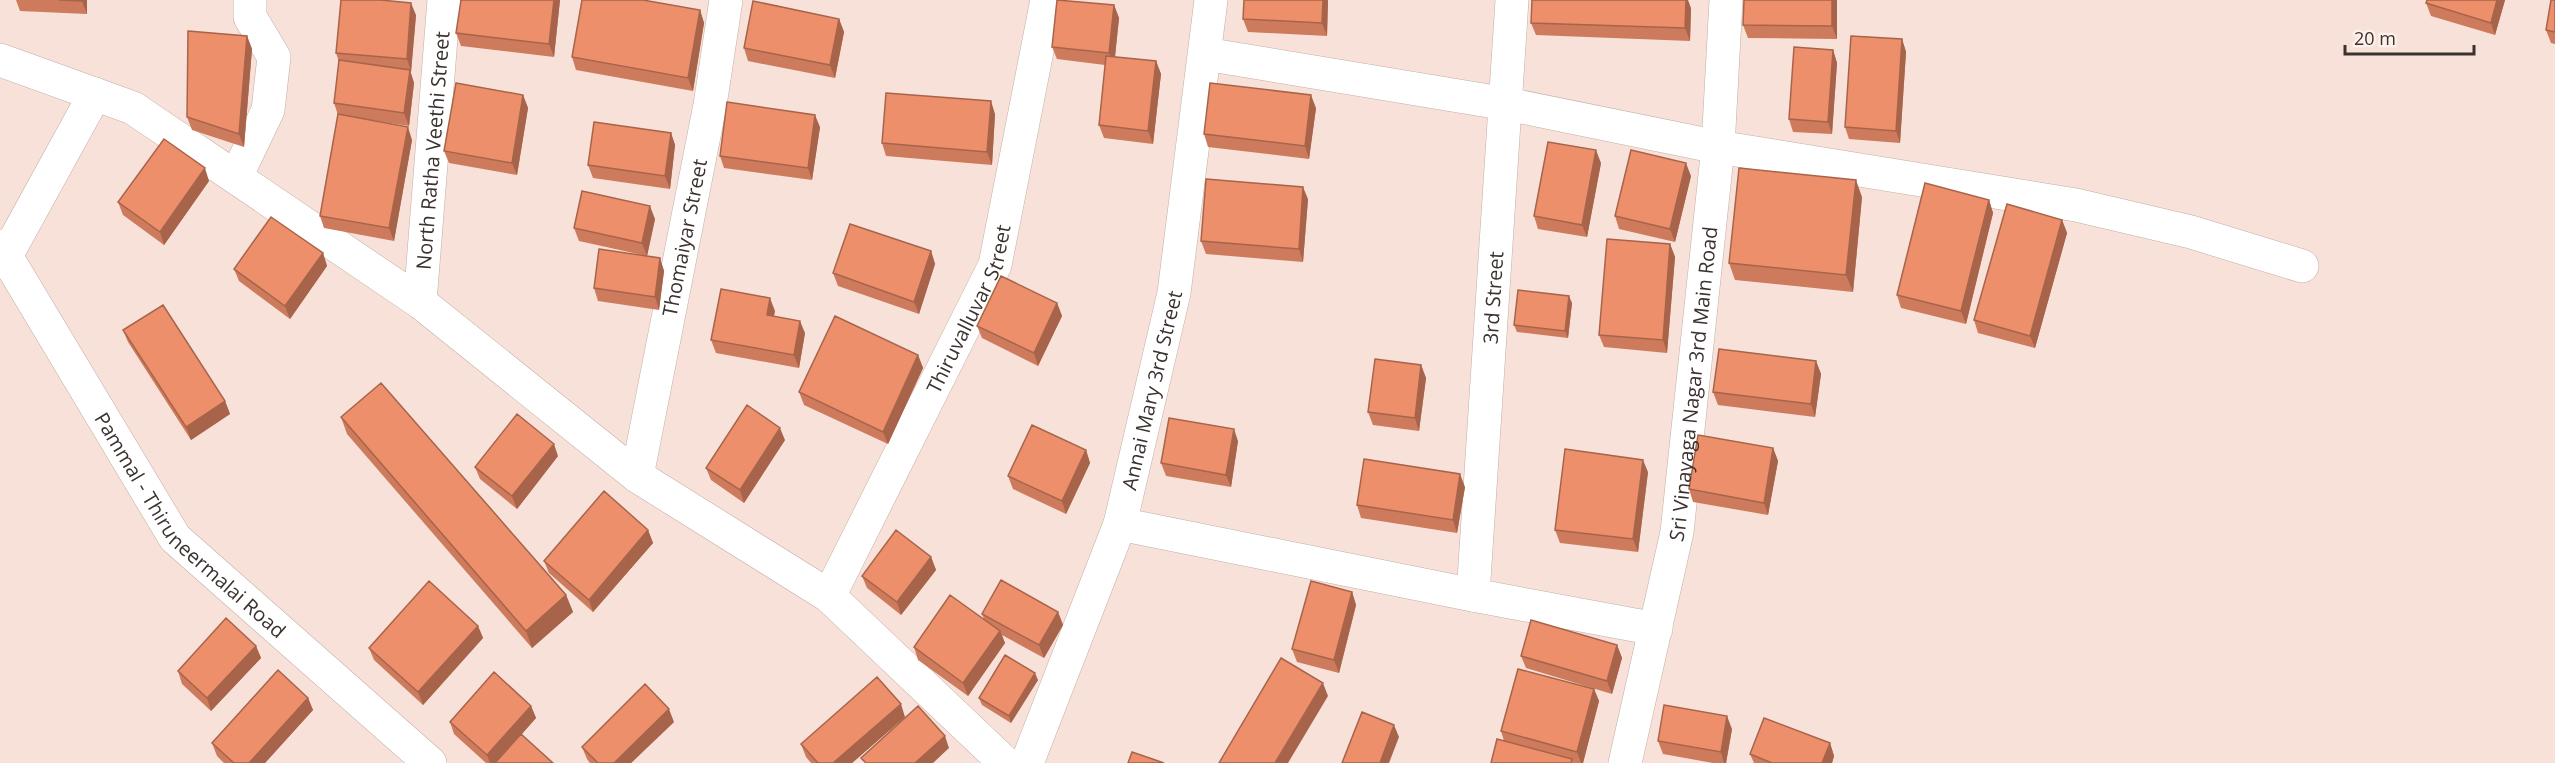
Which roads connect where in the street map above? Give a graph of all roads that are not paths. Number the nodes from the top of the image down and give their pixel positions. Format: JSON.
{"nodes":[{"id":1,"x":250,"y":0,"type":"edge"},
{"id":2,"x":444,"y":0,"type":"edge"},
{"id":3,"x":726,"y":0,"type":"edge"},
{"id":4,"x":1047,"y":0,"type":"edge"},
{"id":5,"x":1212,"y":0,"type":"edge"},
{"id":6,"x":1512,"y":0,"type":"edge"},
{"id":7,"x":1726,"y":0,"type":"edge"},
{"id":8,"x":1204,"y":54,"type":"junction"},
{"id":9,"x":0,"y":60,"type":"edge"},
{"id":10,"x":95,"y":94,"type":"junction"},
{"id":11,"x":1507,"y":104,"type":"junction"},
{"id":12,"x":1718,"y":147,"type":"junction"},
{"id":13,"x":236,"y":177,"type":"junction"},
{"id":14,"x":3,"y":251,"type":"edge"},
{"id":15,"x":2302,"y":266,"type":"dead end"},
{"id":16,"x":420,"y":302,"type":"junction"},
{"id":17,"x":637,"y":476,"type":"junction"},
{"id":18,"x":1120,"y":524,"type":"junction"},
{"id":19,"x":1473,"y":595,"type":"junction"},
{"id":20,"x":829,"y":596,"type":"junction"},
{"id":21,"x":1656,"y":629,"type":"junction"},
{"id":22,"x":429,"y":763,"type":"edge"},
{"id":23,"x":1005,"y":763,"type":"edge"},
{"id":24,"x":1027,"y":763,"type":"edge"},
{"id":25,"x":1625,"y":763,"type":"edge"}],
"edges":[{"from":1,"to":13,"type":"street"},
{"from":2,"to":16,"type":"street","name":"North Ratha Veethi Street"},
{"from":3,"to":17,"type":"street","name":"Thomaiyar Street"},
{"from":4,"to":20,"type":"street","name":"Thiruvalluvar Street"},
{"from":5,"to":8,"type":"street","name":"Annai Mary 3rd Street"},
{"from":6,"to":11,"type":"street","name":"3rd Street"},
{"from":7,"to":12,"type":"street","name":"Sri Vinayaga Nagar 3rd Main Road"},
{"from":8,"to":11,"type":"street"},
{"from":8,"to":18,"type":"street","name":"Annai Mary 3rd Street"},
{"from":9,"to":10,"type":"street"},
{"from":10,"to":13,"type":"street"},
{"from":10,"to":14,"type":"street"},
{"from":11,"to":12,"type":"street"},
{"from":11,"to":19,"type":"street","name":"3rd Street"},
{"from":12,"to":15,"type":"street"},
{"from":12,"to":21,"type":"street","name":"Sri Vinayaga Nagar 3rd Main Road"},
{"from":13,"to":16,"type":"street"},
{"from":14,"to":22,"type":"street","name":"Pammal - Thiruneermalai Road"},
{"from":16,"to":17,"type":"street"},
{"from":17,"to":20,"type":"street"},
{"from":18,"to":19,"type":"street"},
{"from":18,"to":24,"type":"street","name":"Annai Mary 3rd Street"},
{"from":19,"to":21,"type":"street"},
{"from":20,"to":23,"type":"street"},
{"from":21,"to":25,"type":"street","name":"Sri Vinayaga Nagar 3rd Main Road"}]}
